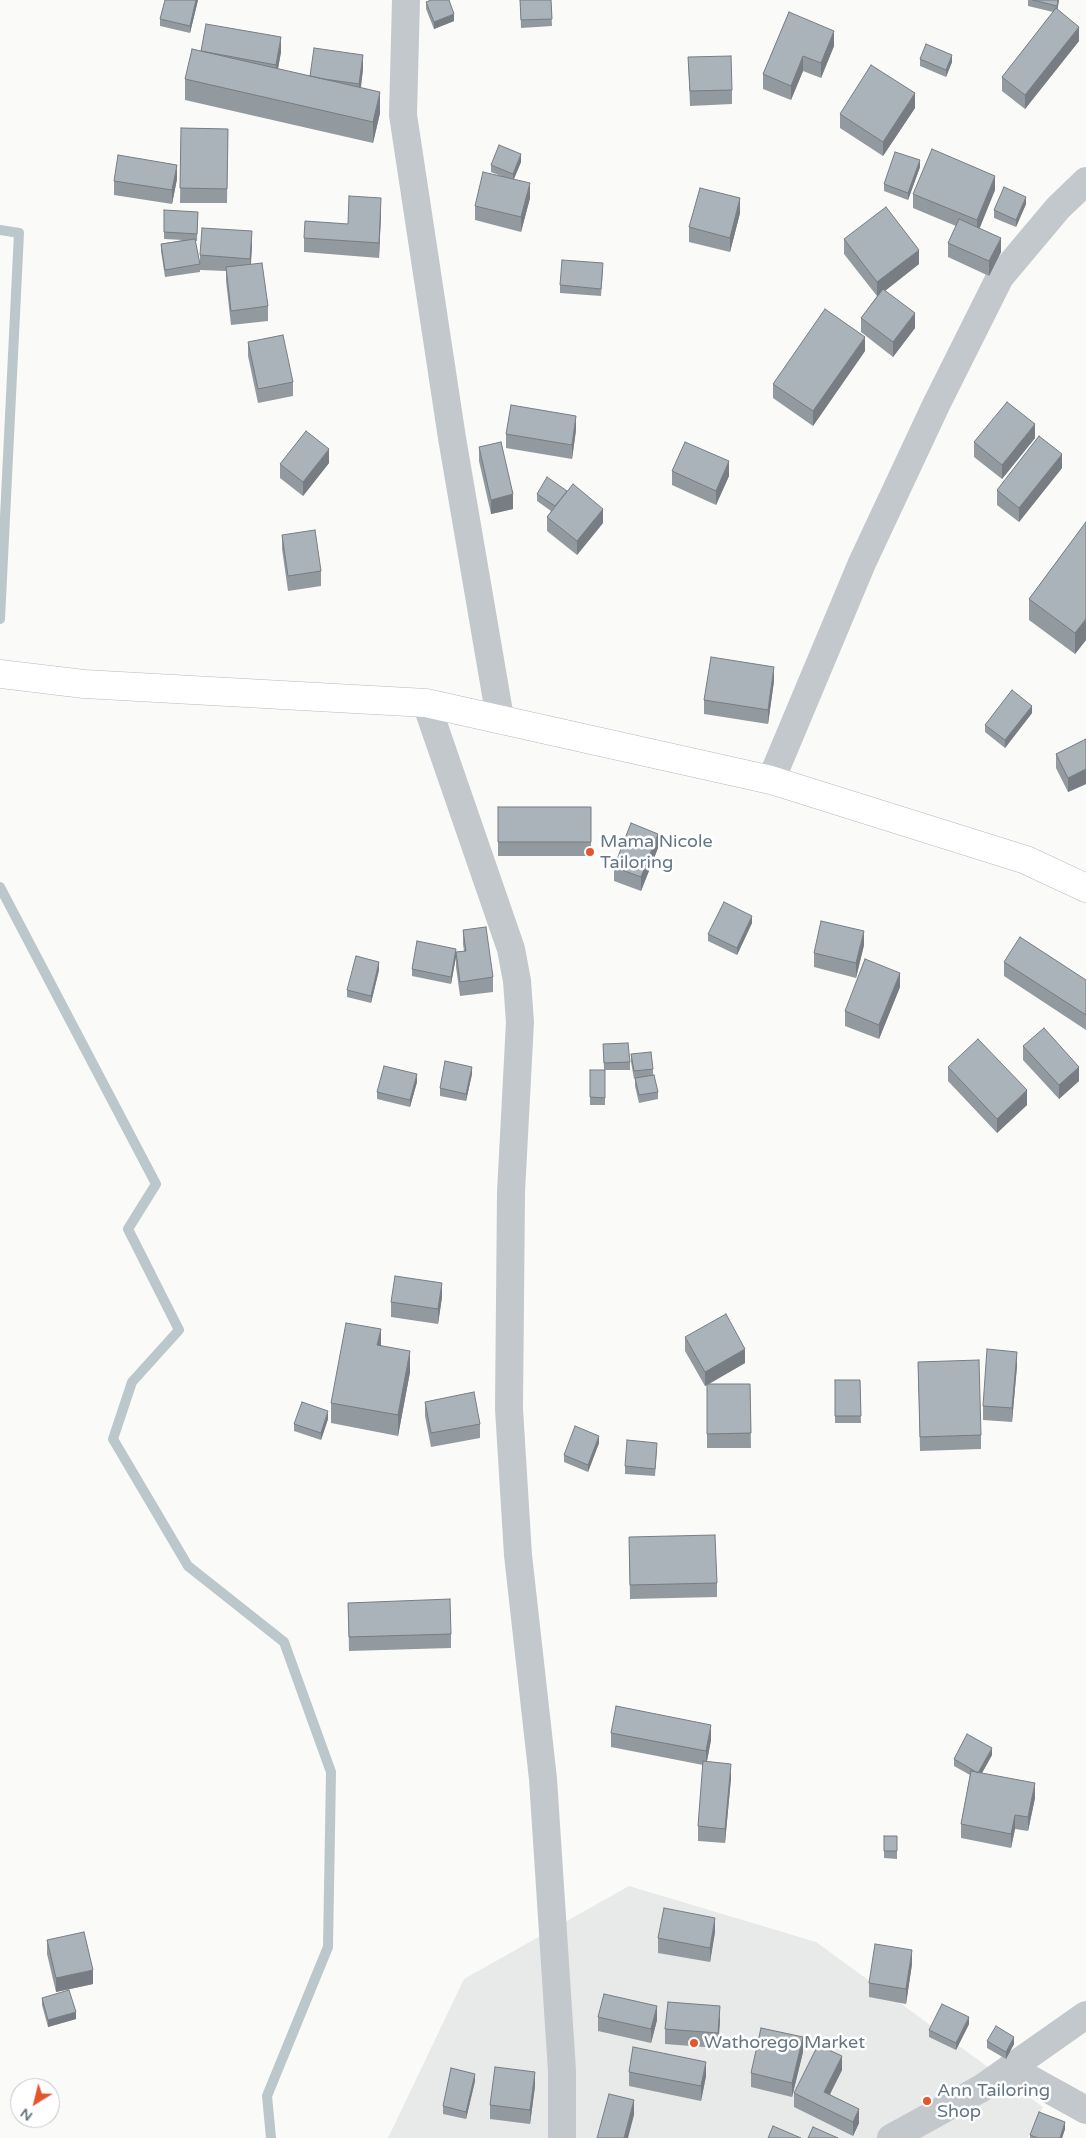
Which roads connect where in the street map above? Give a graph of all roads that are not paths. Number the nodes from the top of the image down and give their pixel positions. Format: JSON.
{"nodes":[{"id":1,"x":406,"y":0,"type":"edge"},
{"id":2,"x":1086,"y":181,"type":"edge"},
{"id":3,"x":0,"y":674,"type":"edge"},
{"id":4,"x":426,"y":702,"type":"junction"},
{"id":5,"x":462,"y":710,"type":"junction"},
{"id":6,"x":500,"y":718,"type":"junction"},
{"id":7,"x":442,"y":752,"type":"junction"},
{"id":8,"x":771,"y":780,"type":"junction"},
{"id":9,"x":1086,"y":888,"type":"edge"},
{"id":10,"x":1086,"y":2014,"type":"edge"},
{"id":11,"x":1010,"y":2068,"type":"junction"},
{"id":12,"x":1086,"y":2110,"type":"edge"},
{"id":13,"x":562,"y":2138,"type":"edge"},
{"id":14,"x":891,"y":2138,"type":"edge"}],
"edges":[{"from":1,"to":6,"type":"street"},
{"from":2,"to":8,"type":"street"},
{"from":3,"to":4,"type":"main road"},
{"from":4,"to":5,"type":"main road"},
{"from":4,"to":7,"type":"street"},
{"from":5,"to":6,"type":"main road"},
{"from":5,"to":7,"type":"street"},
{"from":6,"to":8,"type":"main road"},
{"from":7,"to":13,"type":"street"},
{"from":8,"to":9,"type":"main road"},
{"from":10,"to":11,"type":"street"},
{"from":11,"to":12,"type":"street"},
{"from":11,"to":14,"type":"street"}]}
